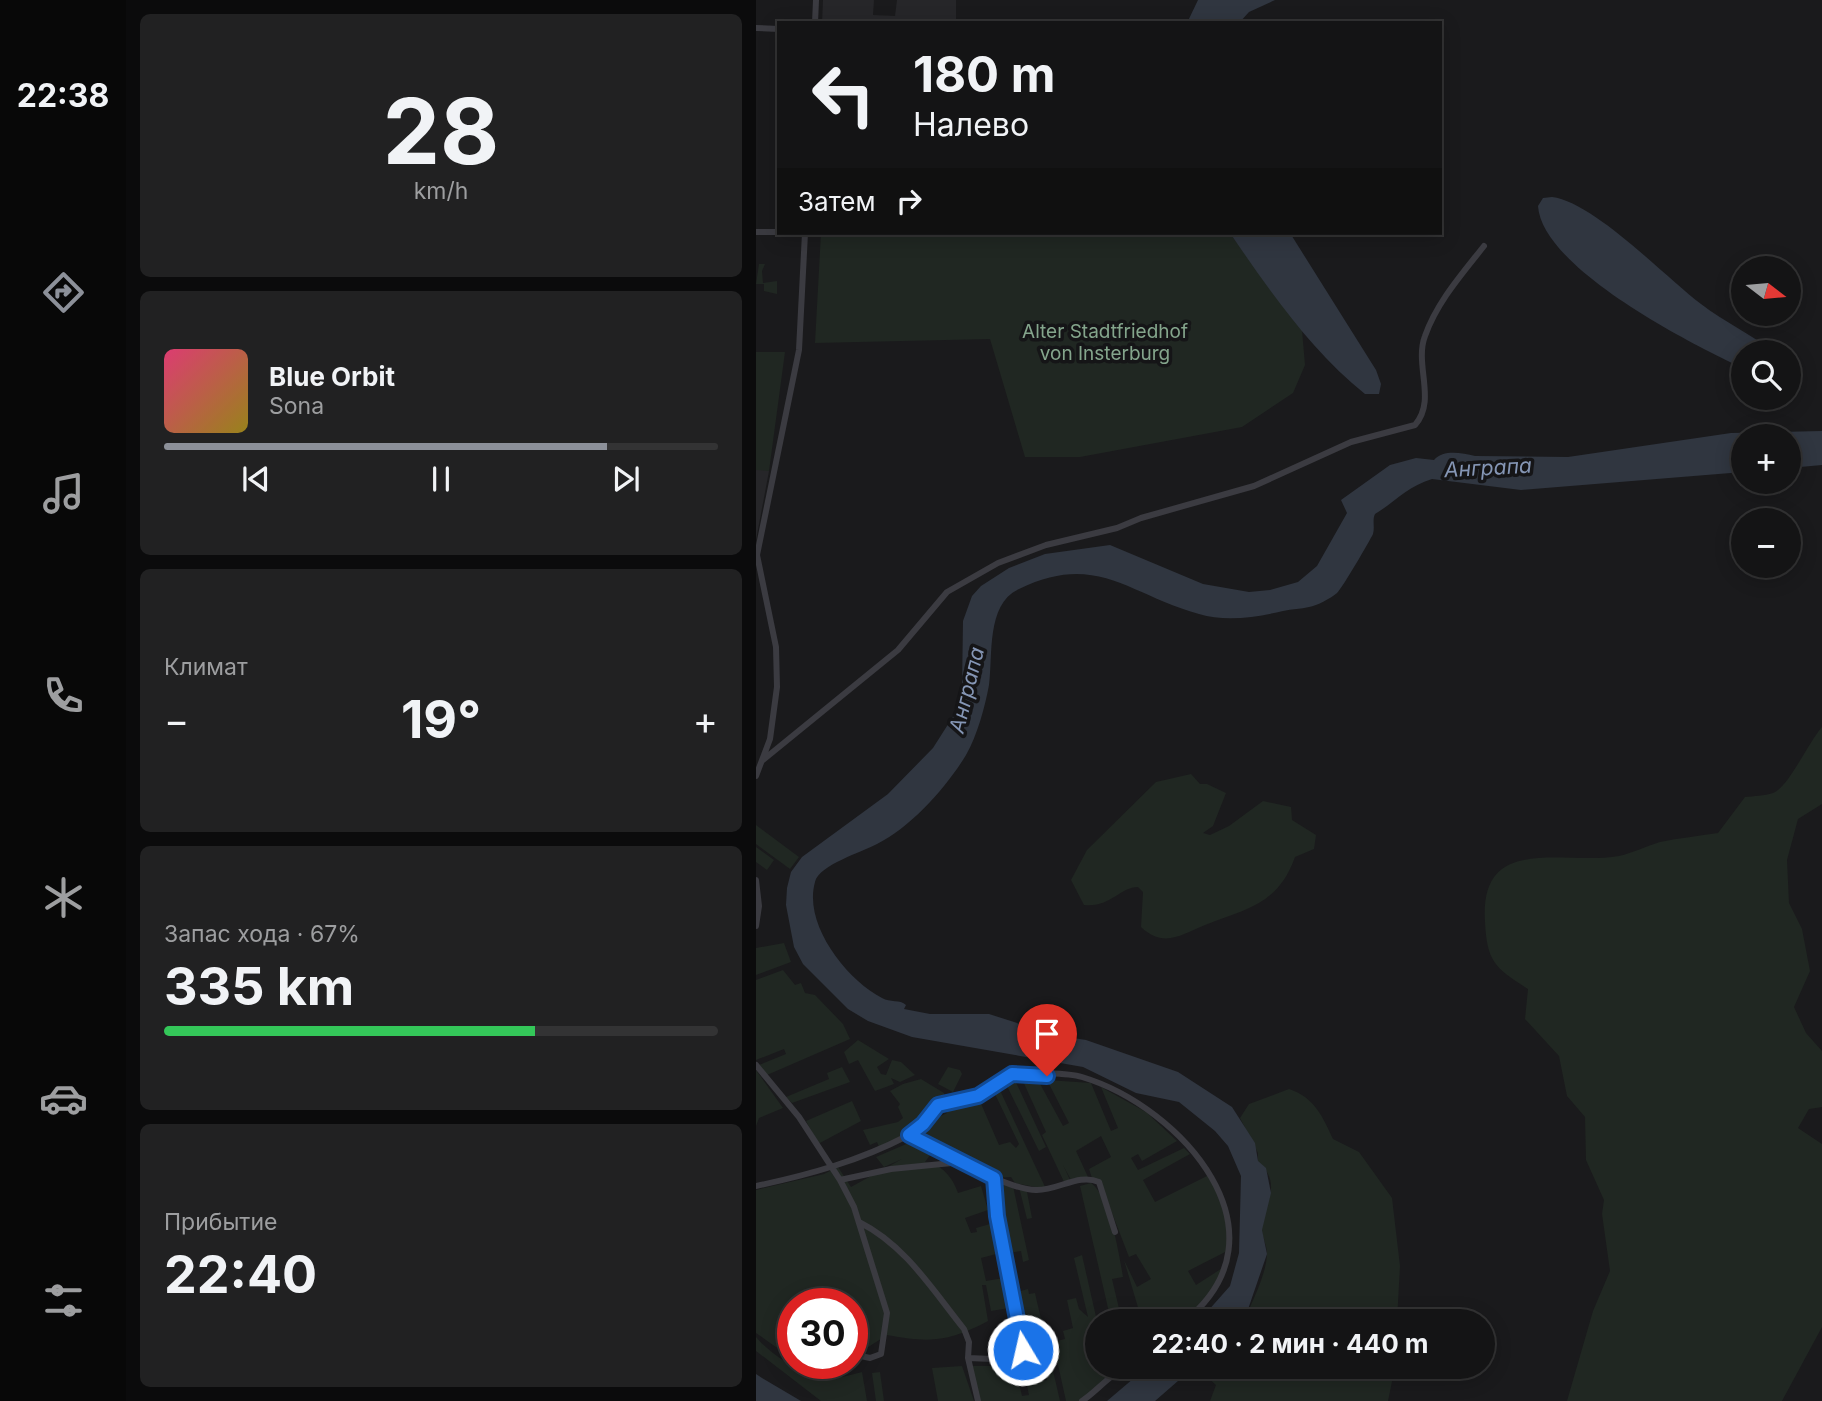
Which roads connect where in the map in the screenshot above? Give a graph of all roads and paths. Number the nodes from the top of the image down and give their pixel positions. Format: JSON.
{"nodes":[{"id":1,"x":816,"y":0,"type":"edge"},
{"id":2,"x":815,"y":21,"type":"edge"},
{"id":3,"x":756,"y":28,"type":"edge"},
{"id":4,"x":777,"y":29,"type":"edge"},
{"id":5,"x":777,"y":232,"type":"edge"},
{"id":6,"x":756,"y":233,"type":"edge"},
{"id":7,"x":805,"y":235,"type":"edge"},
{"id":8,"x":1484,"y":246,"type":"dead end"},
{"id":9,"x":763,"y":760,"type":"junction"},
{"id":10,"x":756,"y":776,"type":"edge"},
{"id":11,"x":756,"y":880,"type":"edge"},
{"id":12,"x":756,"y":926,"type":"edge"},
{"id":13,"x":756,"y":1065,"type":"edge"},
{"id":14,"x":909,"y":1135,"type":"junction"},
{"id":15,"x":962,"y":1162,"type":"junction"},
{"id":16,"x":831,"y":1166,"type":"junction"},
{"id":17,"x":994,"y":1178,"type":"junction"},
{"id":18,"x":840,"y":1180,"type":"junction"},
{"id":19,"x":756,"y":1186,"type":"edge"},
{"id":20,"x":859,"y":1222,"type":"junction"},
{"id":21,"x":1115,"y":1232,"type":"dead end"},
{"id":22,"x":1197,"y":1309,"type":"edge"},
{"id":23,"x":868,"y":1358,"type":"edge"},
{"id":24,"x":968,"y":1358,"type":"junction"},
{"id":25,"x":1108,"y":1379,"type":"edge"},
{"id":26,"x":978,"y":1401,"type":"edge"},
{"id":27,"x":1082,"y":1401,"type":"edge"}],
"edges":[{"from":1,"to":2,"type":"street"},
{"from":3,"to":4,"type":"street"},
{"from":5,"to":6,"type":"street"},
{"from":7,"to":9,"type":"street"},
{"from":8,"to":9,"type":"street"},
{"from":9,"to":10,"type":"street"},
{"from":11,"to":12,"type":"street"},
{"from":13,"to":16,"type":"street"},
{"from":14,"to":15,"type":"street"},
{"from":14,"to":16,"type":"street"},
{"from":14,"to":22,"type":"street"},
{"from":15,"to":17,"type":"street"},
{"from":15,"to":18,"type":"street"},
{"from":16,"to":18,"type":"street"},
{"from":16,"to":19,"type":"street"},
{"from":17,"to":21,"type":"street"},
{"from":17,"to":24,"type":"street"},
{"from":18,"to":20,"type":"street"},
{"from":20,"to":23,"type":"street"},
{"from":20,"to":24,"type":"street"},
{"from":24,"to":26,"type":"street"},
{"from":25,"to":27,"type":"street"}]}
